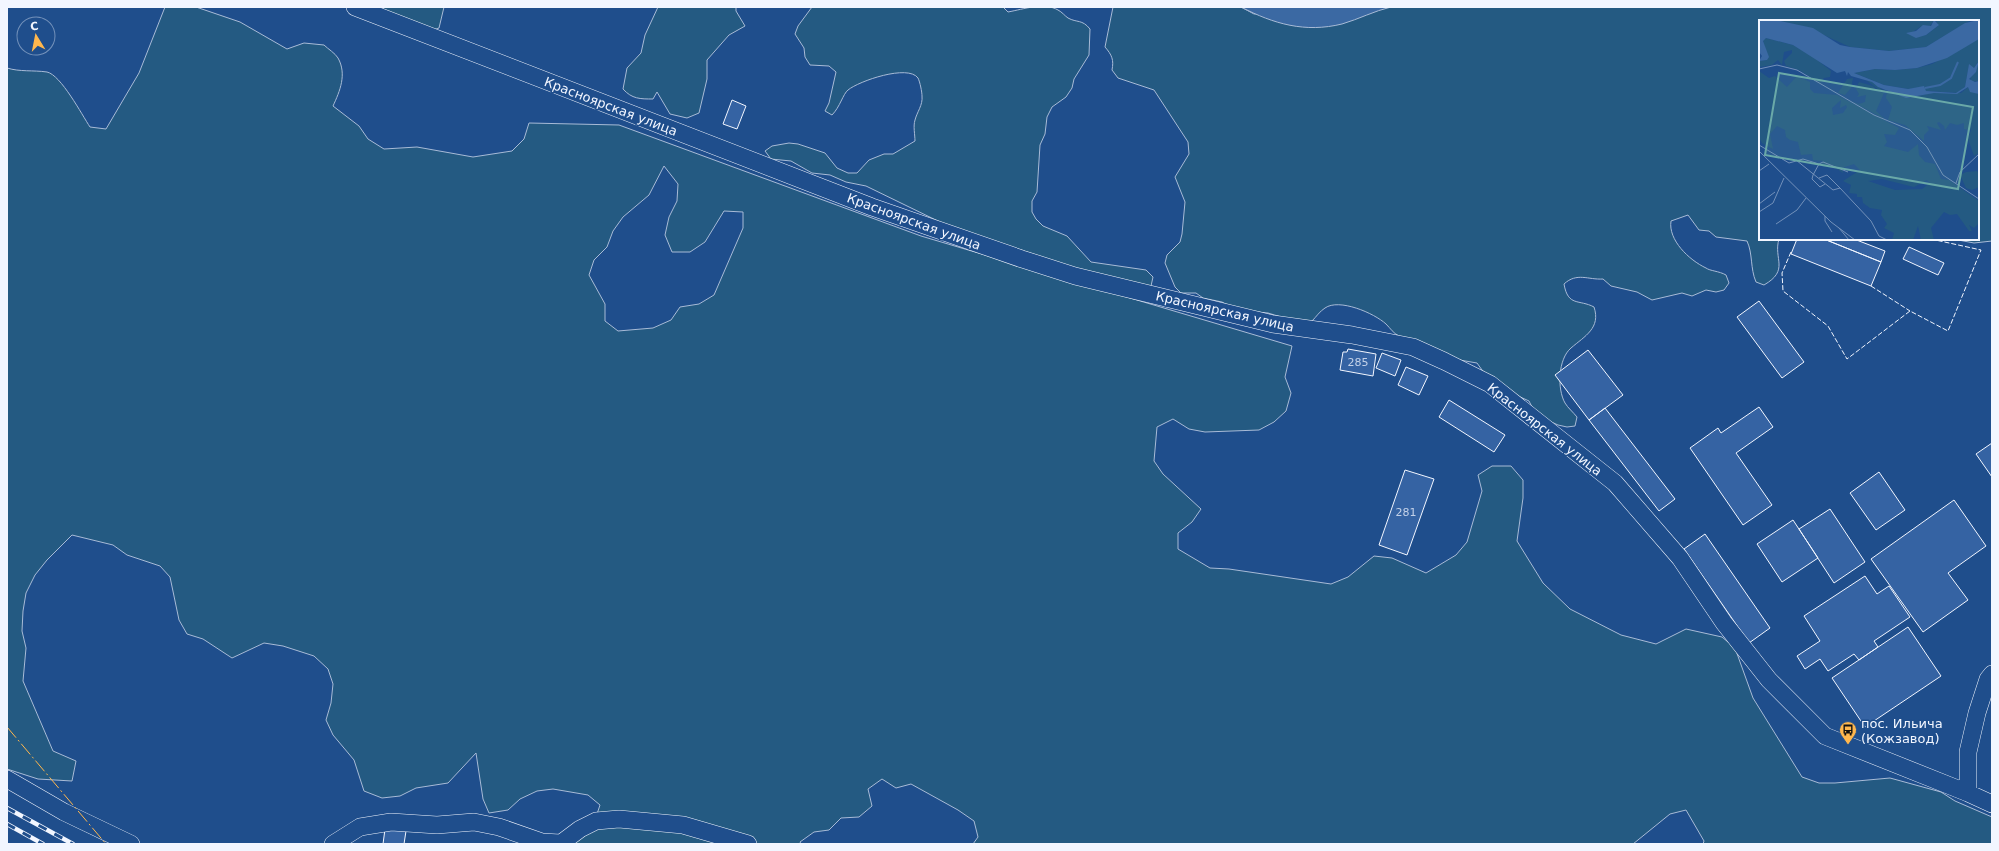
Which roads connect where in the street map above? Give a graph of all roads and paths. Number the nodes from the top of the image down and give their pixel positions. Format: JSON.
{"nodes":[{"id":1,"x":355,"y":7,"type":"edge"},
{"id":2,"x":1992,"y":674,"type":"edge"},
{"id":3,"x":7,"y":779,"type":"edge"},
{"id":4,"x":1968,"y":793,"type":"junction"},
{"id":5,"x":1992,"y":804,"type":"edge"},
{"id":6,"x":560,"y":843,"type":"edge"},
{"id":7,"x":131,"y":844,"type":"edge"},
{"id":8,"x":333,"y":844,"type":"edge"},
{"id":9,"x":748,"y":844,"type":"edge"}],
"edges":[{"from":1,"to":4,"type":"street","name":"Красноярская улица"},
{"from":2,"to":4,"type":"street"},
{"from":3,"to":7,"type":"street"},
{"from":4,"to":5,"type":"street","name":"Красноярская улица"},
{"from":6,"to":8,"type":"street"},
{"from":6,"to":9,"type":"street"}]}
